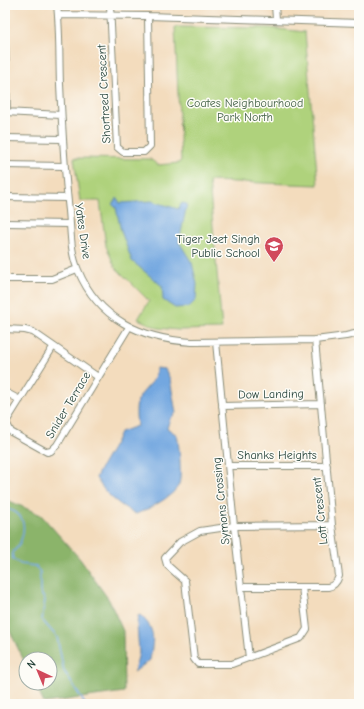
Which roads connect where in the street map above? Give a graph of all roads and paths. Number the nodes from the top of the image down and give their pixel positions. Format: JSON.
{"nodes":[{"id":1,"x":57,"y":5,"type":"edge"},
{"id":2,"x":110,"y":5,"type":"edge"},
{"id":3,"x":275,"y":5,"type":"edge"},
{"id":4,"x":58,"y":15,"type":"junction"},
{"id":5,"x":111,"y":15,"type":"junction"},
{"id":6,"x":148,"y":16,"type":"junction"},
{"id":7,"x":276,"y":19,"type":"junction"},
{"id":8,"x":359,"y":23,"type":"edge"},
{"id":9,"x":5,"y":43,"type":"edge"},
{"id":10,"x":6,"y":112,"type":"edge"},
{"id":11,"x":61,"y":115,"type":"junction"},
{"id":12,"x":5,"y":138,"type":"edge"},
{"id":13,"x":62,"y":139,"type":"junction"},
{"id":14,"x":5,"y":165,"type":"edge"},
{"id":15,"x":64,"y":166,"type":"junction"},
{"id":16,"x":5,"y":197,"type":"edge"},
{"id":17,"x":67,"y":198,"type":"junction"},
{"id":18,"x":5,"y":223,"type":"edge"},
{"id":19,"x":70,"y":224,"type":"junction"},
{"id":20,"x":77,"y":269,"type":"junction"},
{"id":21,"x":5,"y":278,"type":"edge"},
{"id":22,"x":129,"y":327,"type":"junction"},
{"id":23,"x":5,"y":329,"type":"edge"},
{"id":24,"x":359,"y":333,"type":"edge"},
{"id":25,"x":315,"y":340,"type":"junction"},
{"id":26,"x":216,"y":342,"type":"junction"},
{"id":27,"x":54,"y":347,"type":"junction"},
{"id":28,"x":98,"y":377,"type":"junction"},
{"id":29,"x":5,"y":392,"type":"edge"},
{"id":30,"x":20,"y":400,"type":"junction"},
{"id":31,"x":321,"y":404,"type":"junction"},
{"id":32,"x":222,"y":406,"type":"junction"},
{"id":33,"x":228,"y":466,"type":"junction"},
{"id":34,"x":327,"y":466,"type":"junction"},
{"id":35,"x":332,"y":525,"type":"junction"},
{"id":36,"x":234,"y":526,"type":"junction"},
{"id":37,"x":241,"y":587,"type":"junction"},
{"id":38,"x":302,"y":587,"type":"junction"},
{"id":39,"x":249,"y":658,"type":"junction"}],
"edges":[{"from":1,"to":4,"type":"street","name":"Yates Drive"},
{"from":2,"to":5,"type":"street"},
{"from":3,"to":7,"type":"street"},
{"from":4,"to":5,"type":"street"},
{"from":4,"to":11,"type":"street","name":"Yates Drive"},
{"from":5,"to":6,"type":"street"},
{"from":5,"to":6,"type":"street","name":"Shortreed Crescent"},
{"from":6,"to":7,"type":"street"},
{"from":7,"to":8,"type":"street"},
{"from":9,"to":10,"type":"street"},
{"from":10,"to":11,"type":"street"},
{"from":11,"to":13,"type":"street","name":"Yates Drive"},
{"from":12,"to":13,"type":"street"},
{"from":13,"to":15,"type":"street","name":"Yates Drive"},
{"from":14,"to":15,"type":"street"},
{"from":15,"to":17,"type":"street","name":"Yates Drive"},
{"from":16,"to":17,"type":"street"},
{"from":17,"to":19,"type":"street","name":"Yates Drive"},
{"from":18,"to":19,"type":"street"},
{"from":19,"to":20,"type":"street","name":"Yates Drive"},
{"from":20,"to":21,"type":"street"},
{"from":20,"to":22,"type":"street","name":"Yates Drive"},
{"from":22,"to":26,"type":"street","name":"Yates Drive"},
{"from":22,"to":28,"type":"street","name":"Snider Terrace"},
{"from":23,"to":27,"type":"street"},
{"from":24,"to":25,"type":"street","name":"Yates Drive"},
{"from":25,"to":26,"type":"street","name":"Yates Drive"},
{"from":25,"to":31,"type":"street","name":"Lott Crescent"},
{"from":26,"to":32,"type":"street","name":"Symons Crossing"},
{"from":27,"to":28,"type":"street"},
{"from":27,"to":30,"type":"street","name":"Snider Terrace"},
{"from":28,"to":30,"type":"street","name":"Snider Terrace"},
{"from":29,"to":30,"type":"street"},
{"from":31,"to":32,"type":"street","name":"Dow Landing"},
{"from":31,"to":34,"type":"street","name":"Lott Crescent"},
{"from":32,"to":33,"type":"street","name":"Symons Crossing"},
{"from":33,"to":34,"type":"street","name":"Shanks Heights"},
{"from":33,"to":36,"type":"street","name":"Symons Crossing"},
{"from":34,"to":35,"type":"street","name":"Lott Crescent"},
{"from":35,"to":36,"type":"street"},
{"from":35,"to":38,"type":"street","name":"Lott Crescent"},
{"from":36,"to":37,"type":"street","name":"Symons Crossing"},
{"from":36,"to":39,"type":"street"},
{"from":37,"to":38,"type":"street","name":"Lott Crescent"},
{"from":37,"to":39,"type":"street","name":"Symons Crossing"},
{"from":38,"to":39,"type":"street"}]}
